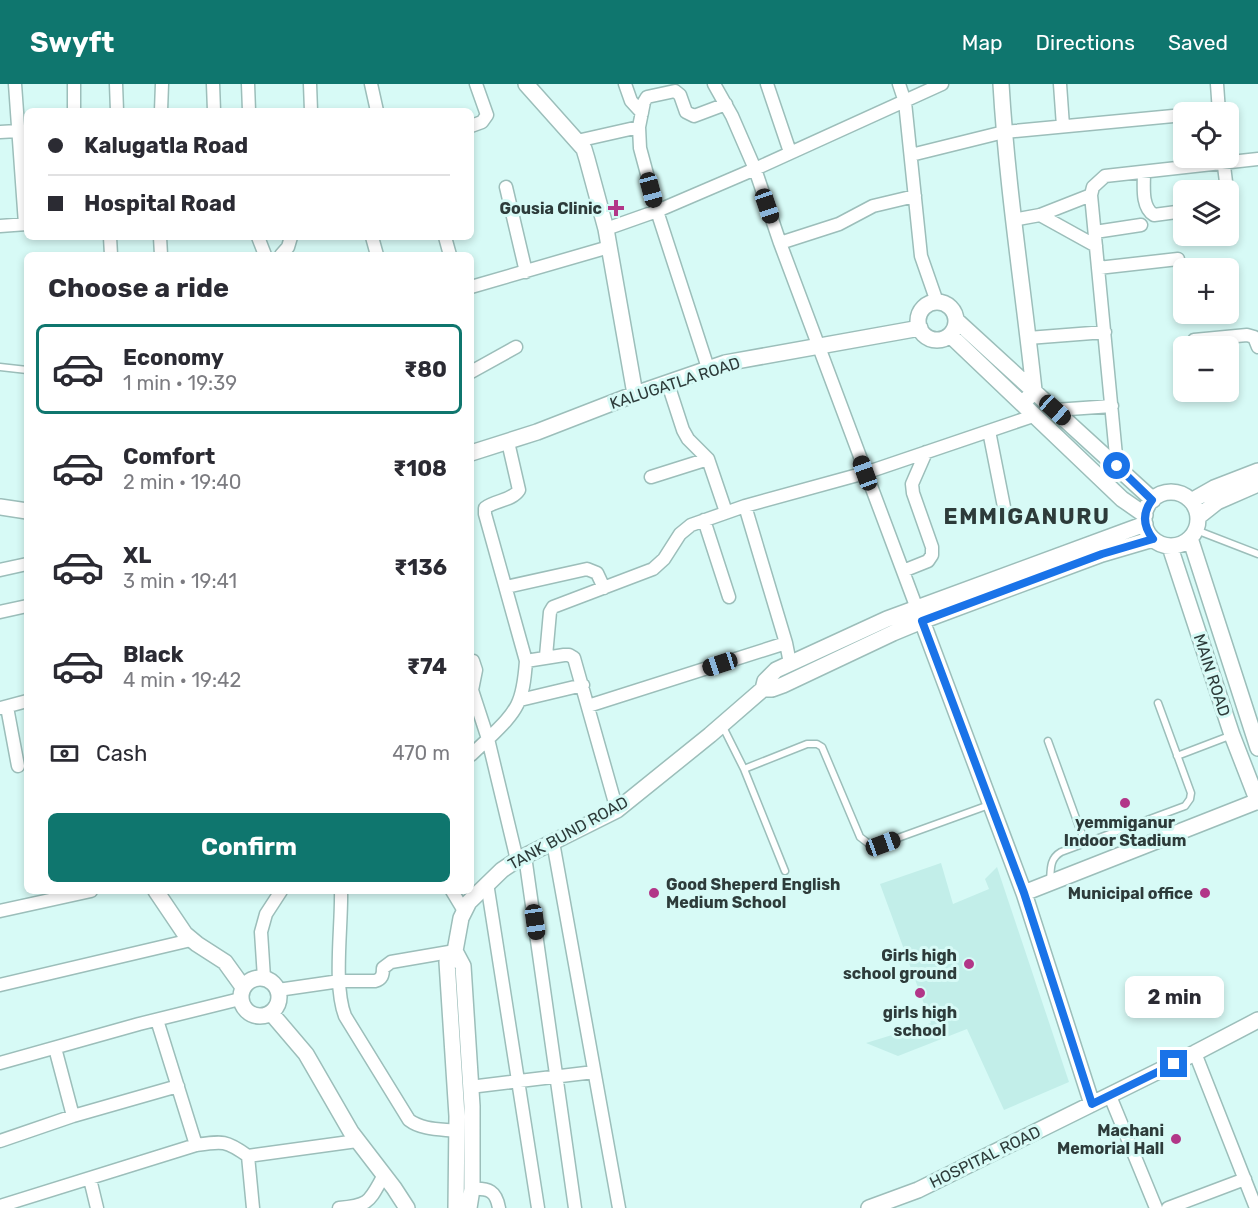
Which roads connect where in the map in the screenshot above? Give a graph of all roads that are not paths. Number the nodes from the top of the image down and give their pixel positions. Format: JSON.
{"nodes":[{"id":1,"x":15,"y":84,"type":"edge"},
{"id":2,"x":74,"y":84,"type":"edge"},
{"id":3,"x":116,"y":84,"type":"edge"},
{"id":4,"x":162,"y":84,"type":"edge"},
{"id":5,"x":213,"y":84,"type":"edge"},
{"id":6,"x":248,"y":84,"type":"edge"},
{"id":7,"x":310,"y":84,"type":"edge"},
{"id":8,"x":371,"y":84,"type":"edge"},
{"id":9,"x":526,"y":84,"type":"edge"},
{"id":10,"x":625,"y":84,"type":"edge"},
{"id":11,"x":714,"y":84,"type":"edge"},
{"id":12,"x":766,"y":84,"type":"edge"},
{"id":13,"x":899,"y":84,"type":"edge"},
{"id":14,"x":942,"y":84,"type":"edge"},
{"id":15,"x":1001,"y":84,"type":"edge"},
{"id":16,"x":1060,"y":84,"type":"edge"},
{"id":17,"x":1217,"y":84,"type":"edge"},
{"id":18,"x":481,"y":86,"type":"edge"},
{"id":19,"x":905,"y":102,"type":"junction"},
{"id":20,"x":1218,"y":102,"type":"edge"},
{"id":21,"x":726,"y":104,"type":"junction"},
{"id":22,"x":74,"y":108,"type":"edge"},
{"id":23,"x":117,"y":108,"type":"edge"},
{"id":24,"x":161,"y":108,"type":"edge"},
{"id":25,"x":214,"y":108,"type":"edge"},
{"id":26,"x":249,"y":108,"type":"edge"},
{"id":27,"x":311,"y":108,"type":"edge"},
{"id":28,"x":376,"y":108,"type":"edge"},
{"id":29,"x":642,"y":113,"type":"junction"},
{"id":30,"x":1173,"y":115,"type":"edge"},
{"id":31,"x":474,"y":125,"type":"edge"},
{"id":32,"x":1063,"y":126,"type":"junction"},
{"id":33,"x":639,"y":127,"type":"junction"},
{"id":34,"x":18,"y":131,"type":"junction"},
{"id":35,"x":0,"y":132,"type":"edge"},
{"id":36,"x":1004,"y":132,"type":"junction"},
{"id":37,"x":577,"y":141,"type":"junction"},
{"id":38,"x":790,"y":152,"type":"junction"},
{"id":39,"x":911,"y":155,"type":"junction"},
{"id":40,"x":1258,"y":159,"type":"edge"},
{"id":41,"x":1239,"y":160,"type":"edge"},
{"id":42,"x":1173,"y":168,"type":"edge"},
{"id":43,"x":754,"y":169,"type":"junction"},
{"id":44,"x":1144,"y":172,"type":"junction"},
{"id":45,"x":506,"y":187,"type":"dead end"},
{"id":46,"x":1091,"y":195,"type":"junction"},
{"id":47,"x":915,"y":196,"type":"junction"},
{"id":48,"x":24,"y":201,"type":"edge"},
{"id":49,"x":657,"y":211,"type":"junction"},
{"id":50,"x":1173,"y":213,"type":"edge"},
{"id":51,"x":1040,"y":215,"type":"junction"},
{"id":52,"x":1013,"y":220,"type":"junction"},
{"id":53,"x":24,"y":224,"type":"edge"},
{"id":54,"x":1141,"y":225,"type":"dead end"},
{"id":55,"x":0,"y":226,"type":"edge"},
{"id":56,"x":606,"y":229,"type":"junction"},
{"id":57,"x":1095,"y":232,"type":"junction"},
{"id":58,"x":780,"y":243,"type":"junction"},
{"id":59,"x":1096,"y":246,"type":"junction"},
{"id":60,"x":609,"y":247,"type":"junction"},
{"id":61,"x":1173,"y":260,"type":"edge"},
{"id":62,"x":1098,"y":268,"type":"junction"},
{"id":63,"x":526,"y":272,"type":"junction"},
{"id":64,"x":474,"y":286,"type":"edge"},
{"id":65,"x":937,"y":302,"type":"junction"},
{"id":66,"x":956,"y":320,"type":"junction"},
{"id":67,"x":920,"y":328,"type":"junction"},
{"id":68,"x":1105,"y":332,"type":"junction"},
{"id":69,"x":950,"y":335,"type":"junction"},
{"id":70,"x":1237,"y":336,"type":"edge"},
{"id":71,"x":1028,"y":338,"type":"junction"},
{"id":72,"x":820,"y":346,"type":"junction"},
{"id":73,"x":516,"y":347,"type":"dead end"},
{"id":74,"x":1258,"y":347,"type":"edge"},
{"id":75,"x":0,"y":367,"type":"edge"},
{"id":76,"x":708,"y":368,"type":"junction"},
{"id":77,"x":24,"y":370,"type":"edge"},
{"id":78,"x":474,"y":370,"type":"edge"},
{"id":79,"x":668,"y":384,"type":"junction"},
{"id":80,"x":1034,"y":390,"type":"junction"},
{"id":81,"x":635,"y":394,"type":"junction"},
{"id":82,"x":1024,"y":404,"type":"junction"},
{"id":83,"x":1112,"y":406,"type":"junction"},
{"id":84,"x":1055,"y":410,"type":"junction"},
{"id":85,"x":1036,"y":415,"type":"junction"},
{"id":86,"x":989,"y":431,"type":"junction"},
{"id":87,"x":508,"y":442,"type":"junction"},
{"id":88,"x":474,"y":452,"type":"edge"},
{"id":89,"x":926,"y":452,"type":"junction"},
{"id":90,"x":708,"y":459,"type":"junction"},
{"id":91,"x":1117,"y":466,"type":"junction"},
{"id":92,"x":1258,"y":471,"type":"edge"},
{"id":93,"x":865,"y":473,"type":"junction"},
{"id":94,"x":651,"y":477,"type":"dead end"},
{"id":95,"x":1258,"y":484,"type":"edge"},
{"id":96,"x":1152,"y":500,"type":"junction"},
{"id":97,"x":1191,"y":501,"type":"junction"},
{"id":98,"x":746,"y":506,"type":"junction"},
{"id":99,"x":0,"y":507,"type":"edge"},
{"id":100,"x":24,"y":511,"type":"edge"},
{"id":101,"x":726,"y":512,"type":"junction"},
{"id":102,"x":1005,"y":512,"type":"dead end"},
{"id":103,"x":1145,"y":519,"type":"junction"},
{"id":104,"x":704,"y":520,"type":"junction"},
{"id":105,"x":1195,"y":528,"type":"junction"},
{"id":106,"x":1153,"y":539,"type":"junction"},
{"id":107,"x":1170,"y":547,"type":"junction"},
{"id":108,"x":1258,"y":554,"type":"edge"},
{"id":109,"x":24,"y":565,"type":"edge"},
{"id":110,"x":0,"y":570,"type":"edge"},
{"id":111,"x":903,"y":571,"type":"junction"},
{"id":112,"x":507,"y":587,"type":"junction"},
{"id":113,"x":604,"y":588,"type":"junction"},
{"id":114,"x":729,"y":597,"type":"dead end"},
{"id":115,"x":24,"y":607,"type":"edge"},
{"id":116,"x":0,"y":612,"type":"edge"},
{"id":117,"x":919,"y":614,"type":"junction"},
{"id":118,"x":786,"y":643,"type":"junction"},
{"id":119,"x":546,"y":656,"type":"junction"},
{"id":120,"x":526,"y":661,"type":"junction"},
{"id":121,"x":790,"y":663,"type":"junction"},
{"id":122,"x":474,"y":664,"type":"edge"},
{"id":123,"x":474,"y":680,"type":"edge"},
{"id":124,"x":583,"y":686,"type":"junction"},
{"id":125,"x":764,"y":689,"type":"junction"},
{"id":126,"x":474,"y":696,"type":"edge"},
{"id":127,"x":520,"y":700,"type":"junction"},
{"id":128,"x":24,"y":703,"type":"edge"},
{"id":129,"x":1158,"y":703,"type":"dead end"},
{"id":130,"x":588,"y":706,"type":"junction"},
{"id":131,"x":3,"y":708,"type":"edge"},
{"id":132,"x":722,"y":725,"type":"junction"},
{"id":133,"x":1232,"y":735,"type":"junction"},
{"id":134,"x":488,"y":739,"type":"junction"},
{"id":135,"x":1048,"y":741,"type":"dead end"},
{"id":136,"x":1258,"y":748,"type":"edge"},
{"id":137,"x":474,"y":752,"type":"edge"},
{"id":138,"x":1177,"y":756,"type":"junction"},
{"id":139,"x":18,"y":766,"type":"dead end"},
{"id":140,"x":744,"y":769,"type":"junction"},
{"id":141,"x":1258,"y":802,"type":"edge"},
{"id":142,"x":990,"y":804,"type":"junction"},
{"id":143,"x":616,"y":810,"type":"junction"},
{"id":144,"x":553,"y":842,"type":"junction"},
{"id":145,"x":1085,"y":843,"type":"junction"},
{"id":146,"x":521,"y":858,"type":"junction"},
{"id":147,"x":785,"y":871,"type":"dead end"},
{"id":148,"x":487,"y":883,"type":"junction"},
{"id":149,"x":1050,"y":883,"type":"junction"},
{"id":150,"x":1024,"y":893,"type":"junction"},
{"id":151,"x":77,"y":894,"type":"edge"},
{"id":152,"x":158,"y":894,"type":"edge"},
{"id":153,"x":278,"y":894,"type":"edge"},
{"id":154,"x":341,"y":894,"type":"edge"},
{"id":155,"x":454,"y":894,"type":"edge"},
{"id":156,"x":0,"y":911,"type":"edge"},
{"id":157,"x":464,"y":911,"type":"junction"},
{"id":158,"x":191,"y":940,"type":"junction"},
{"id":159,"x":455,"y":951,"type":"junction"},
{"id":160,"x":264,"y":978,"type":"junction"},
{"id":161,"x":340,"y":981,"type":"junction"},
{"id":162,"x":0,"y":985,"type":"edge"},
{"id":163,"x":278,"y":990,"type":"junction"},
{"id":164,"x":242,"y":993,"type":"junction"},
{"id":165,"x":271,"y":1013,"type":"junction"},
{"id":166,"x":157,"y":1020,"type":"junction"},
{"id":167,"x":1258,"y":1020,"type":"edge"},
{"id":168,"x":55,"y":1048,"type":"junction"},
{"id":169,"x":1195,"y":1053,"type":"junction"},
{"id":170,"x":0,"y":1063,"type":"edge"},
{"id":171,"x":594,"y":1072,"type":"junction"},
{"id":172,"x":557,"y":1077,"type":"junction"},
{"id":173,"x":518,"y":1082,"type":"junction"},
{"id":174,"x":178,"y":1086,"type":"junction"},
{"id":175,"x":470,"y":1087,"type":"junction"},
{"id":176,"x":1110,"y":1096,"type":"junction"},
{"id":177,"x":1092,"y":1104,"type":"junction"},
{"id":178,"x":73,"y":1116,"type":"junction"},
{"id":179,"x":457,"y":1131,"type":"junction"},
{"id":180,"x":0,"y":1141,"type":"edge"},
{"id":181,"x":357,"y":1141,"type":"junction"},
{"id":182,"x":196,"y":1145,"type":"junction"},
{"id":183,"x":248,"y":1156,"type":"junction"},
{"id":184,"x":384,"y":1175,"type":"junction"},
{"id":185,"x":90,"y":1179,"type":"junction"},
{"id":186,"x":1245,"y":1179,"type":"junction"},
{"id":187,"x":472,"y":1189,"type":"junction"},
{"id":188,"x":0,"y":1206,"type":"edge"},
{"id":189,"x":403,"y":1206,"type":"edge"},
{"id":190,"x":97,"y":1208,"type":"edge"},
{"id":191,"x":254,"y":1208,"type":"edge"},
{"id":192,"x":339,"y":1208,"type":"edge"},
{"id":193,"x":456,"y":1208,"type":"edge"},
{"id":194,"x":469,"y":1208,"type":"edge"},
{"id":195,"x":499,"y":1208,"type":"edge"},
{"id":196,"x":538,"y":1208,"type":"edge"},
{"id":197,"x":576,"y":1208,"type":"edge"},
{"id":198,"x":618,"y":1208,"type":"edge"},
{"id":199,"x":869,"y":1208,"type":"edge"},
{"id":200,"x":1156,"y":1208,"type":"edge"},
{"id":201,"x":1168,"y":1208,"type":"edge"},
{"id":202,"x":1256,"y":1208,"type":"edge"}],
"edges":[{"from":1,"to":34,"type":"street"},
{"from":2,"to":22,"type":"street"},
{"from":3,"to":23,"type":"street"},
{"from":4,"to":24,"type":"street"},
{"from":5,"to":25,"type":"street"},
{"from":6,"to":26,"type":"street"},
{"from":7,"to":27,"type":"street"},
{"from":8,"to":28,"type":"street"},
{"from":9,"to":37,"type":"street"},
{"from":10,"to":29,"type":"street"},
{"from":11,"to":21,"type":"street"},
{"from":12,"to":38,"type":"street"},
{"from":13,"to":19,"type":"street"},
{"from":14,"to":19,"type":"street"},
{"from":15,"to":36,"type":"street"},
{"from":16,"to":32,"type":"street"},
{"from":17,"to":20,"type":"street"},
{"from":18,"to":31,"type":"street"},
{"from":19,"to":38,"type":"street"},
{"from":19,"to":39,"type":"street"},
{"from":21,"to":29,"type":"street"},
{"from":21,"to":43,"type":"street"},
{"from":29,"to":33,"type":"street"},
{"from":30,"to":32,"type":"street"},
{"from":32,"to":36,"type":"street"},
{"from":33,"to":37,"type":"street"},
{"from":33,"to":49,"type":"street"},
{"from":34,"to":35,"type":"street"},
{"from":34,"to":48,"type":"street"},
{"from":36,"to":39,"type":"street"},
{"from":36,"to":52,"type":"street"},
{"from":37,"to":56,"type":"street"},
{"from":38,"to":43,"type":"street"},
{"from":39,"to":47,"type":"street"},
{"from":40,"to":41,"type":"street"},
{"from":42,"to":44,"type":"street"},
{"from":43,"to":49,"type":"street"},
{"from":43,"to":58,"type":"street"},
{"from":44,"to":46,"type":"street"},
{"from":44,"to":50,"type":"street"},
{"from":45,"to":63,"type":"street"},
{"from":46,"to":51,"type":"street"},
{"from":46,"to":57,"type":"street"},
{"from":47,"to":58,"type":"street"},
{"from":47,"to":65,"type":"street"},
{"from":49,"to":56,"type":"street"},
{"from":49,"to":76,"type":"street"},
{"from":51,"to":52,"type":"street"},
{"from":51,"to":59,"type":"street"},
{"from":52,"to":71,"type":"street"},
{"from":53,"to":55,"type":"street"},
{"from":54,"to":57,"type":"street"},
{"from":56,"to":60,"type":"street"},
{"from":57,"to":59,"type":"street"},
{"from":58,"to":72,"type":"street"},
{"from":59,"to":62,"type":"street"},
{"from":60,"to":63,"type":"street"},
{"from":60,"to":81,"type":"street"},
{"from":61,"to":62,"type":"street"},
{"from":62,"to":68,"type":"street"},
{"from":63,"to":64,"type":"street"},
{"from":65,"to":66,"type":"street"},
{"from":65,"to":67,"type":"street"},
{"from":66,"to":69,"type":"street"},
{"from":66,"to":80,"type":"street"},
{"from":67,"to":69,"type":"street"},
{"from":67,"to":72,"type":"street","name":"KALUGATLA ROAD"},
{"from":68,"to":71,"type":"street"},
{"from":68,"to":83,"type":"street"},
{"from":69,"to":82,"type":"street"},
{"from":70,"to":74,"type":"street"},
{"from":71,"to":80,"type":"street"},
{"from":72,"to":76,"type":"street","name":"KALUGATLA ROAD"},
{"from":72,"to":93,"type":"street"},
{"from":73,"to":78,"type":"street"},
{"from":75,"to":77,"type":"lane"},
{"from":76,"to":79,"type":"street","name":"KALUGATLA ROAD"},
{"from":79,"to":81,"type":"street","name":"KALUGATLA ROAD"},
{"from":79,"to":90,"type":"street"},
{"from":80,"to":82,"type":"street"},
{"from":80,"to":84,"type":"street"},
{"from":81,"to":87,"type":"street","name":"KALUGATLA ROAD"},
{"from":82,"to":85,"type":"street"},
{"from":83,"to":84,"type":"street"},
{"from":83,"to":91,"type":"street"},
{"from":84,"to":91,"type":"street"},
{"from":85,"to":86,"type":"street"},
{"from":85,"to":103,"type":"street"},
{"from":86,"to":89,"type":"street"},
{"from":86,"to":102,"type":"street"},
{"from":87,"to":88,"type":"street","name":"KALUGATLA ROAD"},
{"from":87,"to":112,"type":"street"},
{"from":89,"to":93,"type":"street"},
{"from":89,"to":111,"type":"street"},
{"from":90,"to":94,"type":"street"},
{"from":90,"to":101,"type":"street"},
{"from":91,"to":96,"type":"street"},
{"from":92,"to":97,"type":"street"},
{"from":93,"to":98,"type":"street"},
{"from":93,"to":111,"type":"street"},
{"from":95,"to":105,"type":"street"},
{"from":96,"to":97,"type":"street"},
{"from":96,"to":103,"type":"street"},
{"from":97,"to":105,"type":"street"},
{"from":98,"to":101,"type":"street"},
{"from":98,"to":118,"type":"street"},
{"from":99,"to":100,"type":"street"},
{"from":101,"to":104,"type":"street"},
{"from":103,"to":106,"type":"street"},
{"from":103,"to":117,"type":"street"},
{"from":104,"to":113,"type":"street"},
{"from":104,"to":114,"type":"street"},
{"from":105,"to":107,"type":"street"},
{"from":105,"to":108,"type":"lane"},
{"from":105,"to":136,"type":"street","name":"MAIN ROAD"},
{"from":106,"to":107,"type":"street"},
{"from":106,"to":117,"type":"street"},
{"from":107,"to":133,"type":"street","name":"MAIN ROAD"},
{"from":109,"to":110,"type":"street"},
{"from":111,"to":117,"type":"street"},
{"from":112,"to":113,"type":"street"},
{"from":112,"to":120,"type":"street"},
{"from":113,"to":119,"type":"street"},
{"from":115,"to":116,"type":"street"},
{"from":117,"to":121,"type":"street","name":"TANK BUND ROAD"},
{"from":117,"to":125,"type":"street"},
{"from":117,"to":142,"type":"street"},
{"from":118,"to":121,"type":"street"},
{"from":118,"to":130,"type":"street"},
{"from":119,"to":120,"type":"street"},
{"from":119,"to":124,"type":"street"},
{"from":120,"to":127,"type":"street"},
{"from":121,"to":125,"type":"street","name":"TANK BUND ROAD"},
{"from":122,"to":123,"type":"street"},
{"from":124,"to":127,"type":"street"},
{"from":124,"to":130,"type":"street"},
{"from":125,"to":132,"type":"street","name":"TANK BUND ROAD"},
{"from":126,"to":134,"type":"street"},
{"from":127,"to":134,"type":"street"},
{"from":128,"to":131,"type":"street"},
{"from":129,"to":138,"type":"lane"},
{"from":130,"to":143,"type":"street"},
{"from":131,"to":139,"type":"street"},
{"from":132,"to":140,"type":"lane"},
{"from":132,"to":143,"type":"street","name":"TANK BUND ROAD"},
{"from":133,"to":138,"type":"lane"},
{"from":133,"to":141,"type":"street","name":"MAIN ROAD"},
{"from":134,"to":137,"type":"street"},
{"from":134,"to":146,"type":"street"},
{"from":135,"to":145,"type":"lane"},
{"from":138,"to":145,"type":"lane"},
{"from":140,"to":142,"type":"lane"},
{"from":140,"to":147,"type":"lane"},
{"from":141,"to":149,"type":"street"},
{"from":142,"to":150,"type":"street"},
{"from":143,"to":144,"type":"street","name":"TANK BUND ROAD"},
{"from":144,"to":146,"type":"street","name":"TANK BUND ROAD"},
{"from":144,"to":171,"type":"street"},
{"from":145,"to":149,"type":"lane"},
{"from":146,"to":148,"type":"street","name":"TANK BUND ROAD"},
{"from":146,"to":172,"type":"street"},
{"from":148,"to":157,"type":"street","name":"TANK BUND ROAD"},
{"from":148,"to":173,"type":"street"},
{"from":149,"to":150,"type":"street"},
{"from":150,"to":177,"type":"street"},
{"from":151,"to":156,"type":"street"},
{"from":152,"to":158,"type":"street"},
{"from":153,"to":160,"type":"street"},
{"from":154,"to":161,"type":"street"},
{"from":155,"to":157,"type":"street"},
{"from":157,"to":159,"type":"street","name":"TANK BUND ROAD"},
{"from":158,"to":162,"type":"street"},
{"from":158,"to":164,"type":"street"},
{"from":159,"to":161,"type":"street"},
{"from":159,"to":175,"type":"street"},
{"from":159,"to":179,"type":"street","name":"TANK BUND ROAD"},
{"from":160,"to":163,"type":"street"},
{"from":160,"to":164,"type":"street"},
{"from":161,"to":163,"type":"street"},
{"from":161,"to":179,"type":"street"},
{"from":163,"to":165,"type":"street"},
{"from":164,"to":165,"type":"street"},
{"from":164,"to":166,"type":"street"},
{"from":165,"to":181,"type":"street"},
{"from":166,"to":168,"type":"street"},
{"from":166,"to":174,"type":"street"},
{"from":167,"to":169,"type":"street","name":"HOSPITAL ROAD"},
{"from":168,"to":170,"type":"street"},
{"from":168,"to":178,"type":"street"},
{"from":169,"to":176,"type":"street","name":"HOSPITAL ROAD"},
{"from":169,"to":186,"type":"street"},
{"from":171,"to":172,"type":"street"},
{"from":171,"to":198,"type":"street"},
{"from":172,"to":173,"type":"street"},
{"from":172,"to":197,"type":"street"},
{"from":173,"to":175,"type":"street"},
{"from":173,"to":196,"type":"street"},
{"from":174,"to":178,"type":"street"},
{"from":174,"to":182,"type":"street"},
{"from":175,"to":187,"type":"street"},
{"from":176,"to":177,"type":"street","name":"HOSPITAL ROAD"},
{"from":176,"to":200,"type":"street"},
{"from":177,"to":199,"type":"street","name":"HOSPITAL ROAD"},
{"from":178,"to":180,"type":"street"},
{"from":179,"to":193,"type":"street","name":"TANK BUND ROAD"},
{"from":181,"to":183,"type":"street"},
{"from":181,"to":184,"type":"street"},
{"from":182,"to":183,"type":"street"},
{"from":182,"to":185,"type":"street"},
{"from":183,"to":191,"type":"street"},
{"from":184,"to":189,"type":"street"},
{"from":184,"to":192,"type":"street"},
{"from":185,"to":188,"type":"street"},
{"from":185,"to":190,"type":"street"},
{"from":186,"to":201,"type":"street"},
{"from":186,"to":202,"type":"street"},
{"from":187,"to":194,"type":"street"},
{"from":187,"to":195,"type":"street"}]}
